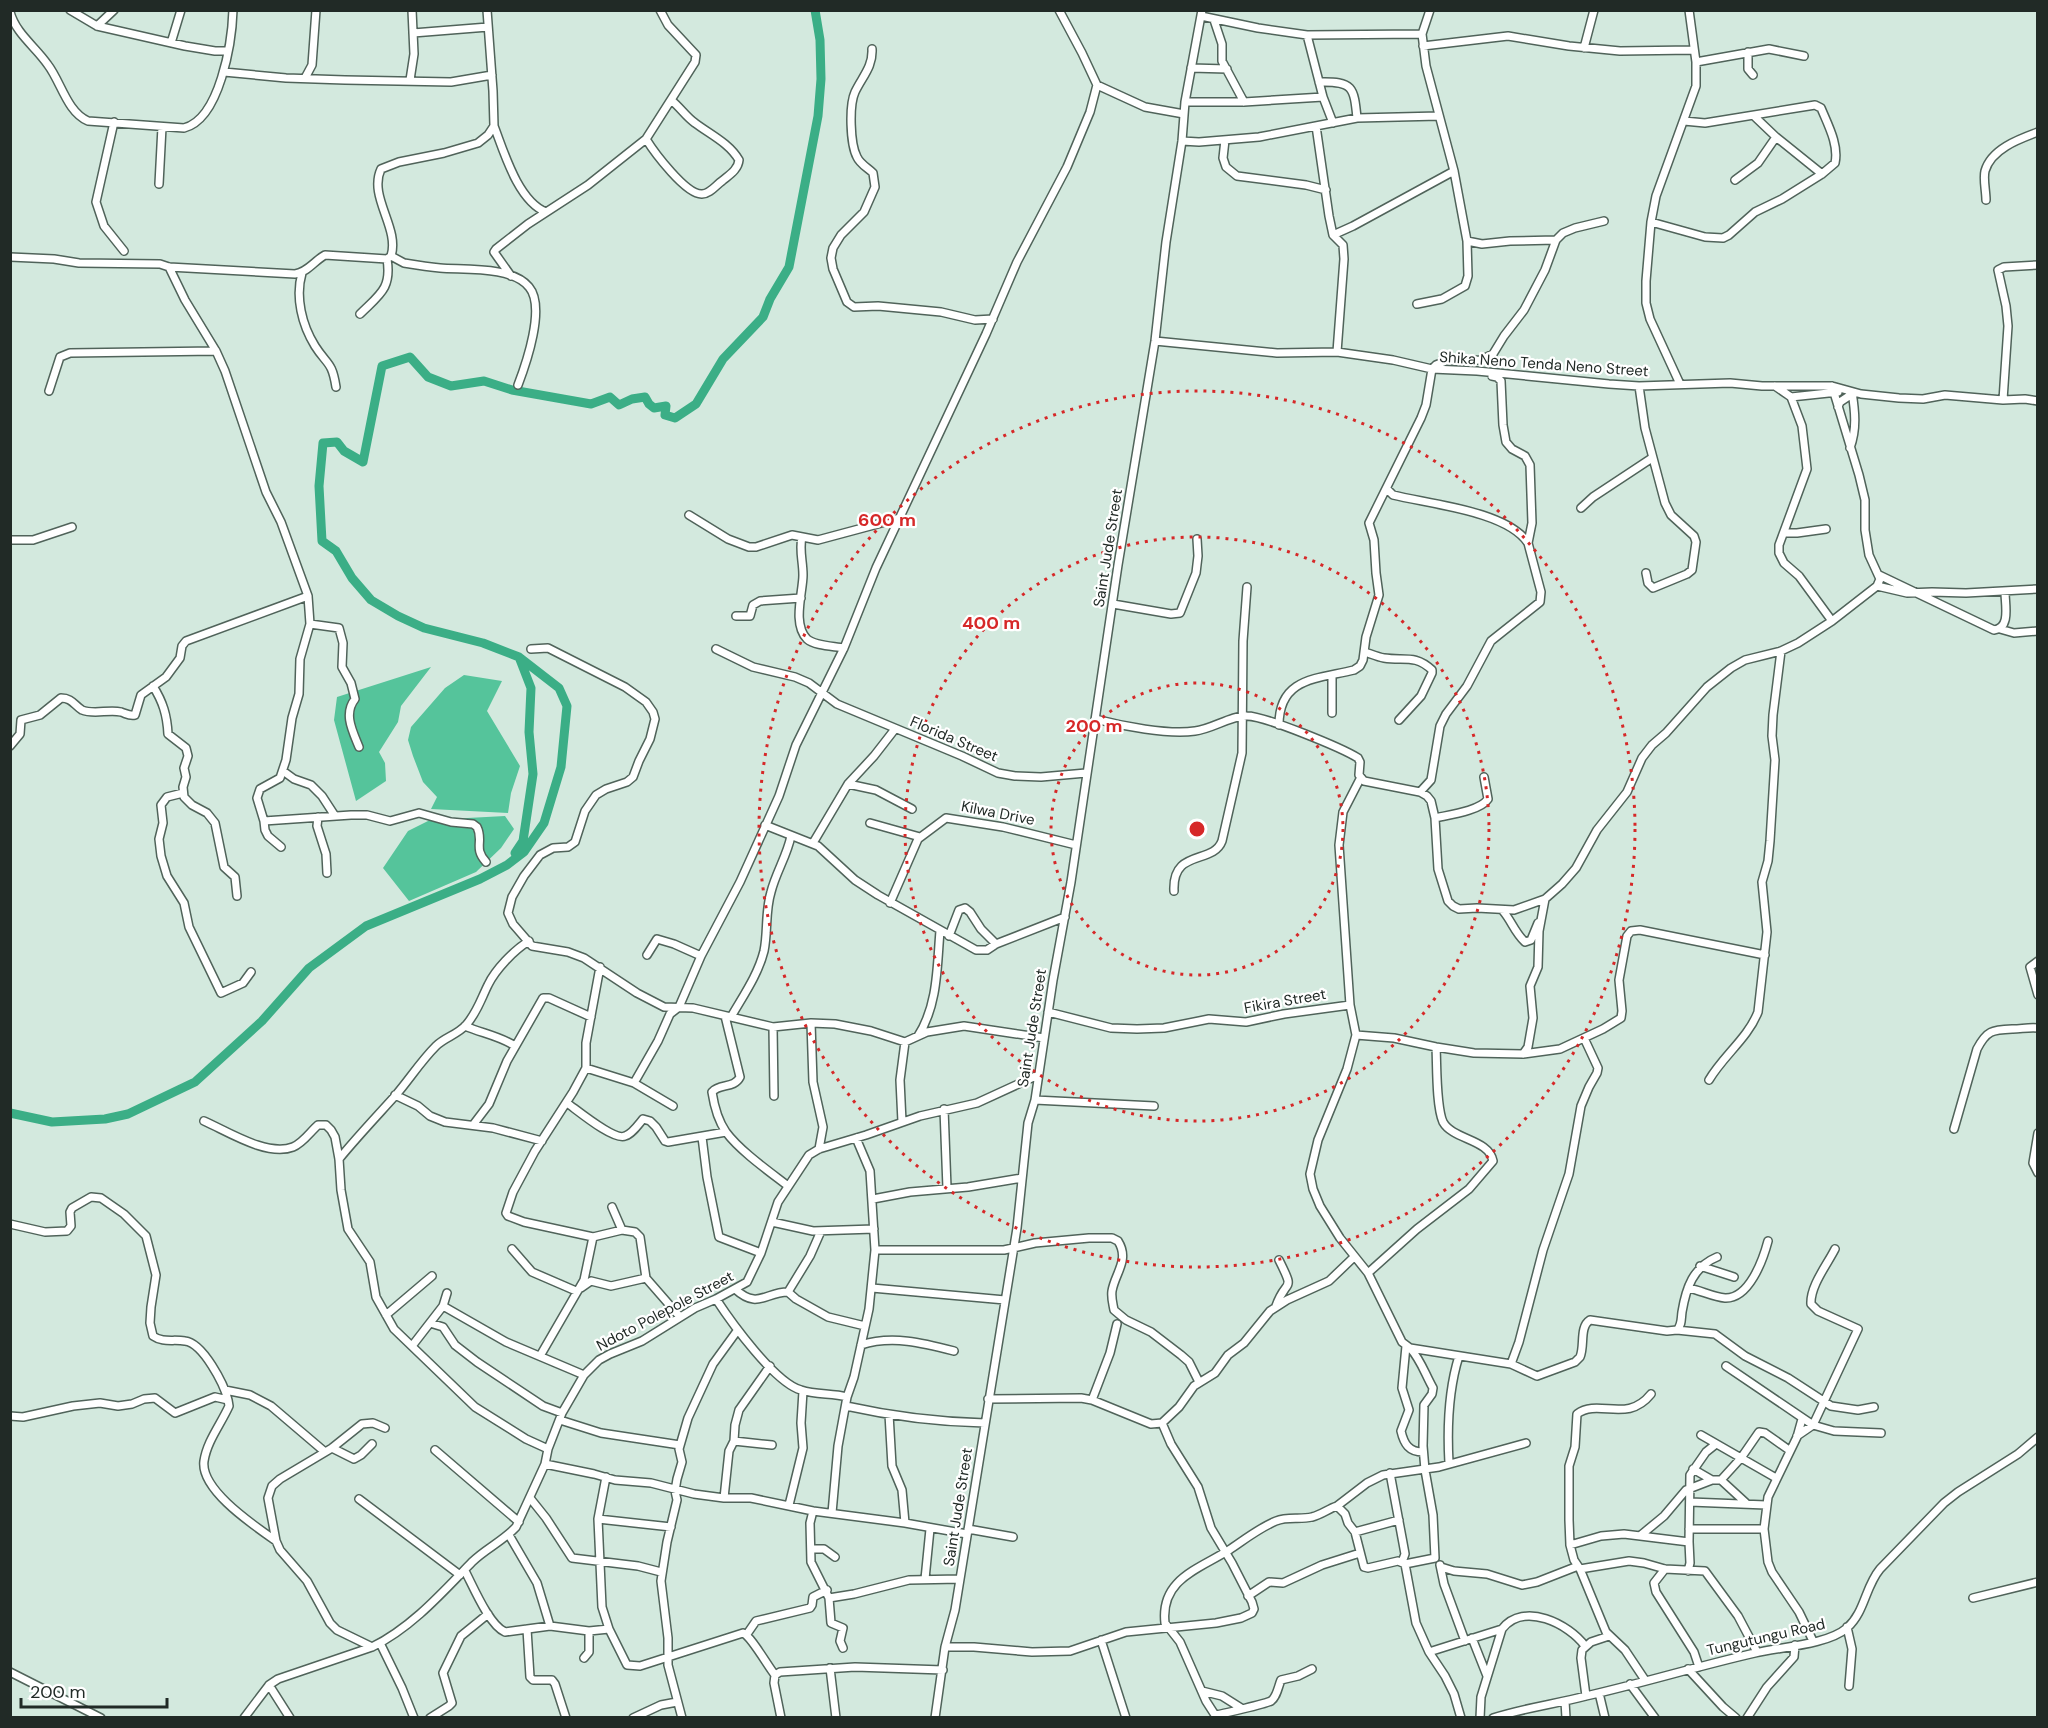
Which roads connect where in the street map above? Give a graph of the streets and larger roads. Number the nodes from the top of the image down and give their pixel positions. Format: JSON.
{"nodes":[{"id":1,"x":70,"y":10,"type":"edge"},
{"id":2,"x":114,"y":10,"type":"edge"},
{"id":3,"x":181,"y":10,"type":"edge"},
{"id":4,"x":232,"y":10,"type":"edge"},
{"id":5,"x":316,"y":10,"type":"edge"},
{"id":6,"x":412,"y":10,"type":"edge"},
{"id":7,"x":487,"y":10,"type":"edge"},
{"id":8,"x":660,"y":10,"type":"edge"},
{"id":9,"x":1059,"y":10,"type":"edge"},
{"id":10,"x":1430,"y":10,"type":"edge"},
{"id":11,"x":1594,"y":10,"type":"edge"},
{"id":12,"x":1689,"y":10,"type":"edge"},
{"id":13,"x":10,"y":12,"type":"edge"},
{"id":14,"x":1201,"y":14,"type":"edge"},
{"id":15,"x":1214,"y":20,"type":"junction"},
{"id":16,"x":97,"y":26,"type":"junction"},
{"id":17,"x":488,"y":27,"type":"junction"},
{"id":18,"x":413,"y":33,"type":"junction"},
{"id":19,"x":1422,"y":34,"type":"junction"},
{"id":20,"x":1307,"y":35,"type":"junction"},
{"id":21,"x":171,"y":43,"type":"junction"},
{"id":22,"x":1423,"y":46,"type":"junction"},
{"id":23,"x":1584,"y":48,"type":"junction"},
{"id":24,"x":872,"y":49,"type":"dead end"},
{"id":25,"x":1694,"y":50,"type":"junction"},
{"id":26,"x":228,"y":51,"type":"junction"},
{"id":27,"x":1748,"y":52,"type":"junction"},
{"id":28,"x":1804,"y":56,"type":"dead end"},
{"id":29,"x":1696,"y":62,"type":"junction"},
{"id":30,"x":1191,"y":68,"type":"junction"},
{"id":31,"x":1227,"y":69,"type":"junction"},
{"id":32,"x":224,"y":72,"type":"junction"},
{"id":33,"x":492,"y":75,"type":"junction"},
{"id":34,"x":1752,"y":75,"type":"dead end"},
{"id":35,"x":305,"y":78,"type":"junction"},
{"id":36,"x":410,"y":80,"type":"junction"},
{"id":37,"x":1319,"y":82,"type":"junction"},
{"id":38,"x":1096,"y":85,"type":"junction"},
{"id":39,"x":1323,"y":97,"type":"junction"},
{"id":40,"x":671,"y":100,"type":"junction"},
{"id":41,"x":1185,"y":102,"type":"junction"},
{"id":42,"x":1244,"y":102,"type":"junction"},
{"id":43,"x":1184,"y":114,"type":"junction"},
{"id":44,"x":1439,"y":116,"type":"junction"},
{"id":45,"x":1754,"y":116,"type":"junction"},
{"id":46,"x":1358,"y":118,"type":"junction"},
{"id":47,"x":1684,"y":121,"type":"junction"},
{"id":48,"x":114,"y":122,"type":"junction"},
{"id":49,"x":1333,"y":123,"type":"junction"},
{"id":50,"x":494,"y":126,"type":"junction"},
{"id":51,"x":1316,"y":126,"type":"junction"},
{"id":52,"x":162,"y":127,"type":"junction"},
{"id":53,"x":2037,"y":132,"type":"edge"},
{"id":54,"x":1776,"y":137,"type":"junction"},
{"id":55,"x":646,"y":139,"type":"junction"},
{"id":56,"x":1225,"y":140,"type":"junction"},
{"id":57,"x":1182,"y":141,"type":"junction"},
{"id":58,"x":1454,"y":171,"type":"junction"},
{"id":59,"x":1822,"y":174,"type":"junction"},
{"id":60,"x":1735,"y":180,"type":"dead end"},
{"id":61,"x":159,"y":184,"type":"dead end"},
{"id":62,"x":1326,"y":190,"type":"junction"},
{"id":63,"x":1986,"y":200,"type":"dead end"},
{"id":64,"x":546,"y":212,"type":"junction"},
{"id":65,"x":1604,"y":221,"type":"dead end"},
{"id":66,"x":1651,"y":222,"type":"junction"},
{"id":67,"x":1333,"y":235,"type":"junction"},
{"id":68,"x":1556,"y":240,"type":"junction"},
{"id":69,"x":1467,"y":241,"type":"junction"},
{"id":70,"x":124,"y":251,"type":"dead end"},
{"id":71,"x":10,"y":257,"type":"edge"},
{"id":72,"x":389,"y":258,"type":"junction"},
{"id":73,"x":2037,"y":265,"type":"edge"},
{"id":74,"x":169,"y":267,"type":"junction"},
{"id":75,"x":303,"y":273,"type":"junction"},
{"id":76,"x":511,"y":276,"type":"junction"},
{"id":77,"x":1417,"y":304,"type":"dead end"},
{"id":78,"x":360,"y":314,"type":"dead end"},
{"id":79,"x":993,"y":319,"type":"junction"},
{"id":80,"x":975,"y":320,"type":"junction"},
{"id":81,"x":986,"y":334,"type":"junction"},
{"id":82,"x":1155,"y":341,"type":"junction"},
{"id":83,"x":216,"y":351,"type":"junction"},
{"id":84,"x":1337,"y":352,"type":"junction"},
{"id":85,"x":1432,"y":370,"type":"junction"},
{"id":86,"x":1680,"y":384,"type":"junction"},
{"id":87,"x":518,"y":386,"type":"dead end"},
{"id":88,"x":1639,"y":386,"type":"junction"},
{"id":89,"x":1775,"y":386,"type":"junction"},
{"id":90,"x":336,"y":387,"type":"dead end"},
{"id":91,"x":1833,"y":389,"type":"junction"},
{"id":92,"x":49,"y":391,"type":"dead end"},
{"id":93,"x":1853,"y":393,"type":"junction"},
{"id":94,"x":1791,"y":397,"type":"junction"},
{"id":95,"x":2003,"y":400,"type":"junction"},
{"id":96,"x":2037,"y":401,"type":"edge"},
{"id":97,"x":1838,"y":407,"type":"junction"},
{"id":98,"x":1850,"y":448,"type":"junction"},
{"id":99,"x":1652,"y":458,"type":"junction"},
{"id":100,"x":1387,"y":489,"type":"junction"},
{"id":101,"x":1581,"y":508,"type":"dead end"},
{"id":102,"x":689,"y":515,"type":"dead end"},
{"id":103,"x":900,"y":518,"type":"junction"},
{"id":104,"x":72,"y":527,"type":"dead end"},
{"id":105,"x":1826,"y":529,"type":"dead end"},
{"id":106,"x":1784,"y":533,"type":"junction"},
{"id":107,"x":802,"y":537,"type":"junction"},
{"id":108,"x":1197,"y":539,"type":"dead end"},
{"id":109,"x":10,"y":540,"type":"edge"},
{"id":110,"x":1528,"y":543,"type":"junction"},
{"id":111,"x":1646,"y":573,"type":"dead end"},
{"id":112,"x":1879,"y":575,"type":"junction"},
{"id":113,"x":1877,"y":586,"type":"junction"},
{"id":114,"x":1247,"y":587,"type":"dead end"},
{"id":115,"x":2037,"y":589,"type":"edge"},
{"id":116,"x":1919,"y":592,"type":"junction"},
{"id":117,"x":2005,"y":592,"type":"junction"},
{"id":118,"x":308,"y":596,"type":"junction"},
{"id":119,"x":801,"y":598,"type":"junction"},
{"id":120,"x":1113,"y":604,"type":"junction"},
{"id":121,"x":736,"y":616,"type":"dead end"},
{"id":122,"x":1832,"y":621,"type":"junction"},
{"id":123,"x":310,"y":624,"type":"junction"},
{"id":124,"x":2000,"y":629,"type":"junction"},
{"id":125,"x":2037,"y":631,"type":"edge"},
{"id":126,"x":844,"y":648,"type":"junction"},
{"id":127,"x":531,"y":649,"type":"dead end"},
{"id":128,"x":716,"y":649,"type":"dead end"},
{"id":129,"x":1781,"y":651,"type":"junction"},
{"id":130,"x":1365,"y":652,"type":"junction"},
{"id":131,"x":1332,"y":676,"type":"junction"},
{"id":132,"x":153,"y":686,"type":"junction"},
{"id":133,"x":821,"y":691,"type":"junction"},
{"id":134,"x":1332,"y":713,"type":"dead end"},
{"id":135,"x":1243,"y":716,"type":"junction"},
{"id":136,"x":1095,"y":719,"type":"junction"},
{"id":137,"x":1399,"y":720,"type":"dead end"},
{"id":138,"x":1280,"y":725,"type":"junction"},
{"id":139,"x":895,"y":729,"type":"junction"},
{"id":140,"x":10,"y":746,"type":"edge"},
{"id":141,"x":359,"y":747,"type":"dead end"},
{"id":142,"x":283,"y":771,"type":"junction"},
{"id":143,"x":1086,"y":773,"type":"junction"},
{"id":144,"x":1484,"y":777,"type":"dead end"},
{"id":145,"x":1360,"y":779,"type":"junction"},
{"id":146,"x":848,"y":784,"type":"junction"},
{"id":147,"x":1420,"y":792,"type":"junction"},
{"id":148,"x":183,"y":793,"type":"junction"},
{"id":149,"x":912,"y":809,"type":"dead end"},
{"id":150,"x":335,"y":816,"type":"junction"},
{"id":151,"x":318,"y":817,"type":"junction"},
{"id":152,"x":1435,"y":818,"type":"junction"},
{"id":153,"x":264,"y":822,"type":"junction"},
{"id":154,"x":870,"y":823,"type":"dead end"},
{"id":155,"x":765,"y":825,"type":"junction"},
{"id":156,"x":791,"y":836,"type":"junction"},
{"id":157,"x":920,"y":837,"type":"junction"},
{"id":158,"x":813,"y":843,"type":"junction"},
{"id":159,"x":1076,"y":845,"type":"junction"},
{"id":160,"x":281,"y":847,"type":"dead end"},
{"id":161,"x":486,"y":862,"type":"dead end"},
{"id":162,"x":327,"y":873,"type":"dead end"},
{"id":163,"x":1174,"y":891,"type":"dead end"},
{"id":164,"x":237,"y":897,"type":"dead end"},
{"id":165,"x":1545,"y":899,"type":"junction"},
{"id":166,"x":890,"y":903,"type":"junction"},
{"id":167,"x":1503,"y":911,"type":"junction"},
{"id":168,"x":1065,"y":917,"type":"junction"},
{"id":169,"x":1540,"y":919,"type":"junction"},
{"id":170,"x":940,"y":931,"type":"junction"},
{"id":171,"x":949,"y":936,"type":"junction"},
{"id":172,"x":529,"y":941,"type":"junction"},
{"id":173,"x":996,"y":944,"type":"junction"},
{"id":174,"x":647,"y":955,"type":"dead end"},
{"id":175,"x":1765,"y":955,"type":"junction"},
{"id":176,"x":700,"y":956,"type":"junction"},
{"id":177,"x":2037,"y":961,"type":"edge"},
{"id":178,"x":600,"y":967,"type":"junction"},
{"id":179,"x":251,"y":972,"type":"dead end"},
{"id":180,"x":2037,"y":995,"type":"edge"},
{"id":181,"x":1350,"y":1005,"type":"junction"},
{"id":182,"x":679,"y":1007,"type":"junction"},
{"id":183,"x":1048,"y":1012,"type":"junction"},
{"id":184,"x":728,"y":1016,"type":"junction"},
{"id":185,"x":591,"y":1017,"type":"junction"},
{"id":186,"x":811,"y":1023,"type":"junction"},
{"id":187,"x":465,"y":1026,"type":"junction"},
{"id":188,"x":773,"y":1027,"type":"junction"},
{"id":189,"x":2037,"y":1028,"type":"edge"},
{"id":190,"x":1356,"y":1035,"type":"junction"},
{"id":191,"x":918,"y":1036,"type":"junction"},
{"id":192,"x":1044,"y":1038,"type":"junction"},
{"id":193,"x":1584,"y":1038,"type":"junction"},
{"id":194,"x":905,"y":1042,"type":"junction"},
{"id":195,"x":515,"y":1046,"type":"junction"},
{"id":196,"x":1436,"y":1047,"type":"junction"},
{"id":197,"x":1522,"y":1054,"type":"junction"},
{"id":198,"x":586,"y":1068,"type":"junction"},
{"id":199,"x":1038,"y":1075,"type":"junction"},
{"id":200,"x":1709,"y":1080,"type":"dead end"},
{"id":201,"x":634,"y":1083,"type":"junction"},
{"id":202,"x":395,"y":1095,"type":"junction"},
{"id":203,"x":774,"y":1096,"type":"dead end"},
{"id":204,"x":1035,"y":1100,"type":"junction"},
{"id":205,"x":567,"y":1103,"type":"junction"},
{"id":206,"x":673,"y":1106,"type":"dead end"},
{"id":207,"x":1154,"y":1106,"type":"dead end"},
{"id":208,"x":944,"y":1109,"type":"junction"},
{"id":209,"x":204,"y":1121,"type":"dead end"},
{"id":210,"x":902,"y":1122,"type":"junction"},
{"id":211,"x":472,"y":1125,"type":"junction"},
{"id":212,"x":1954,"y":1129,"type":"dead end"},
{"id":213,"x":726,"y":1132,"type":"junction"},
{"id":214,"x":2037,"y":1133,"type":"edge"},
{"id":215,"x":702,"y":1137,"type":"junction"},
{"id":216,"x":856,"y":1138,"type":"junction"},
{"id":217,"x":542,"y":1141,"type":"junction"},
{"id":218,"x":819,"y":1149,"type":"junction"},
{"id":219,"x":339,"y":1159,"type":"junction"},
{"id":220,"x":2037,"y":1173,"type":"edge"},
{"id":221,"x":1022,"y":1178,"type":"junction"},
{"id":222,"x":788,"y":1186,"type":"junction"},
{"id":223,"x":947,"y":1188,"type":"junction"},
{"id":224,"x":873,"y":1199,"type":"junction"},
{"id":225,"x":612,"y":1207,"type":"dead end"},
{"id":226,"x":772,"y":1222,"type":"junction"},
{"id":227,"x":10,"y":1224,"type":"edge"},
{"id":228,"x":874,"y":1229,"type":"junction"},
{"id":229,"x":622,"y":1230,"type":"junction"},
{"id":230,"x":821,"y":1231,"type":"junction"},
{"id":231,"x":593,"y":1237,"type":"junction"},
{"id":232,"x":1768,"y":1241,"type":"dead end"},
{"id":233,"x":512,"y":1249,"type":"dead end"},
{"id":234,"x":875,"y":1250,"type":"junction"},
{"id":235,"x":1013,"y":1250,"type":"junction"},
{"id":236,"x":1835,"y":1250,"type":"dead end"},
{"id":237,"x":762,"y":1253,"type":"junction"},
{"id":238,"x":1354,"y":1257,"type":"junction"},
{"id":239,"x":1717,"y":1257,"type":"dead end"},
{"id":240,"x":1279,"y":1260,"type":"dead end"},
{"id":241,"x":1700,"y":1266,"type":"junction"},
{"id":242,"x":1368,"y":1273,"type":"junction"},
{"id":243,"x":432,"y":1276,"type":"dead end"},
{"id":244,"x":1734,"y":1277,"type":"dead end"},
{"id":245,"x":646,"y":1278,"type":"junction"},
{"id":246,"x":872,"y":1288,"type":"junction"},
{"id":247,"x":1688,"y":1288,"type":"junction"},
{"id":248,"x":735,"y":1290,"type":"junction"},
{"id":249,"x":788,"y":1292,"type":"junction"},
{"id":250,"x":447,"y":1293,"type":"dead end"},
{"id":251,"x":575,"y":1293,"type":"junction"},
{"id":252,"x":716,"y":1299,"type":"junction"},
{"id":253,"x":1005,"y":1300,"type":"junction"},
{"id":254,"x":443,"y":1306,"type":"junction"},
{"id":255,"x":1276,"y":1306,"type":"junction"},
{"id":256,"x":386,"y":1315,"type":"junction"},
{"id":257,"x":680,"y":1317,"type":"junction"},
{"id":258,"x":430,"y":1323,"type":"junction"},
{"id":259,"x":1117,"y":1324,"type":"dead end"},
{"id":260,"x":865,"y":1326,"type":"junction"},
{"id":261,"x":1677,"y":1330,"type":"junction"},
{"id":262,"x":737,"y":1331,"type":"junction"},
{"id":263,"x":861,"y":1345,"type":"junction"},
{"id":264,"x":412,"y":1346,"type":"junction"},
{"id":265,"x":1408,"y":1347,"type":"junction"},
{"id":266,"x":954,"y":1351,"type":"dead end"},
{"id":267,"x":540,"y":1356,"type":"junction"},
{"id":268,"x":1459,"y":1356,"type":"junction"},
{"id":269,"x":1511,"y":1364,"type":"junction"},
{"id":270,"x":770,"y":1366,"type":"junction"},
{"id":271,"x":1726,"y":1366,"type":"dead end"},
{"id":272,"x":584,"y":1376,"type":"junction"},
{"id":273,"x":1199,"y":1382,"type":"junction"},
{"id":274,"x":225,"y":1390,"type":"junction"},
{"id":275,"x":803,"y":1391,"type":"junction"},
{"id":276,"x":1651,"y":1394,"type":"dead end"},
{"id":277,"x":848,"y":1397,"type":"junction"},
{"id":278,"x":988,"y":1399,"type":"junction"},
{"id":279,"x":228,"y":1400,"type":"junction"},
{"id":280,"x":1092,"y":1400,"type":"junction"},
{"id":281,"x":1823,"y":1402,"type":"junction"},
{"id":282,"x":846,"y":1406,"type":"junction"},
{"id":283,"x":1874,"y":1407,"type":"dead end"},
{"id":284,"x":889,"y":1414,"type":"junction"},
{"id":285,"x":10,"y":1416,"type":"edge"},
{"id":286,"x":561,"y":1417,"type":"junction"},
{"id":287,"x":1802,"y":1419,"type":"junction"},
{"id":288,"x":985,"y":1423,"type":"junction"},
{"id":289,"x":1162,"y":1423,"type":"junction"},
{"id":290,"x":1813,"y":1425,"type":"junction"},
{"id":291,"x":385,"y":1428,"type":"dead end"},
{"id":292,"x":1881,"y":1433,"type":"dead end"},
{"id":293,"x":1701,"y":1435,"type":"dead end"},
{"id":294,"x":1797,"y":1437,"type":"junction"},
{"id":295,"x":2037,"y":1437,"type":"edge"},
{"id":296,"x":734,"y":1441,"type":"junction"},
{"id":297,"x":1526,"y":1443,"type":"dead end"},
{"id":298,"x":372,"y":1444,"type":"dead end"},
{"id":299,"x":1716,"y":1444,"type":"junction"},
{"id":300,"x":680,"y":1445,"type":"junction"},
{"id":301,"x":772,"y":1445,"type":"dead end"},
{"id":302,"x":548,"y":1449,"type":"junction"},
{"id":303,"x":329,"y":1450,"type":"junction"},
{"id":304,"x":435,"y":1450,"type":"dead end"},
{"id":305,"x":1789,"y":1450,"type":"junction"},
{"id":306,"x":1423,"y":1452,"type":"junction"},
{"id":307,"x":1741,"y":1458,"type":"junction"},
{"id":308,"x":1449,"y":1463,"type":"junction"},
{"id":309,"x":545,"y":1464,"type":"junction"},
{"id":310,"x":1693,"y":1469,"type":"junction"},
{"id":311,"x":1425,"y":1470,"type":"junction"},
{"id":312,"x":1390,"y":1473,"type":"junction"},
{"id":313,"x":606,"y":1477,"type":"junction"},
{"id":314,"x":1776,"y":1478,"type":"junction"},
{"id":315,"x":1712,"y":1479,"type":"junction"},
{"id":316,"x":1721,"y":1480,"type":"junction"},
{"id":317,"x":1690,"y":1487,"type":"junction"},
{"id":318,"x":675,"y":1491,"type":"junction"},
{"id":319,"x":530,"y":1498,"type":"junction"},
{"id":320,"x":724,"y":1498,"type":"junction"},
{"id":321,"x":359,"y":1499,"type":"dead end"},
{"id":322,"x":1690,"y":1502,"type":"junction"},
{"id":323,"x":1746,"y":1503,"type":"junction"},
{"id":324,"x":789,"y":1505,"type":"junction"},
{"id":325,"x":1766,"y":1505,"type":"junction"},
{"id":326,"x":1337,"y":1506,"type":"junction"},
{"id":327,"x":813,"y":1511,"type":"junction"},
{"id":328,"x":832,"y":1513,"type":"junction"},
{"id":329,"x":598,"y":1520,"type":"junction"},
{"id":330,"x":1400,"y":1520,"type":"junction"},
{"id":331,"x":519,"y":1522,"type":"junction"},
{"id":332,"x":905,"y":1523,"type":"junction"},
{"id":333,"x":670,"y":1527,"type":"junction"},
{"id":334,"x":1764,"y":1528,"type":"junction"},
{"id":335,"x":930,"y":1529,"type":"junction"},
{"id":336,"x":1689,"y":1529,"type":"junction"},
{"id":337,"x":967,"y":1531,"type":"junction"},
{"id":338,"x":1355,"y":1532,"type":"junction"},
{"id":339,"x":508,"y":1535,"type":"junction"},
{"id":340,"x":1641,"y":1535,"type":"junction"},
{"id":341,"x":1014,"y":1537,"type":"dead end"},
{"id":342,"x":276,"y":1541,"type":"junction"},
{"id":343,"x":1689,"y":1542,"type":"junction"},
{"id":344,"x":1570,"y":1545,"type":"junction"},
{"id":345,"x":812,"y":1549,"type":"junction"},
{"id":346,"x":1226,"y":1552,"type":"junction"},
{"id":347,"x":1360,"y":1553,"type":"junction"},
{"id":348,"x":835,"y":1557,"type":"dead end"},
{"id":349,"x":1435,"y":1558,"type":"junction"},
{"id":350,"x":600,"y":1563,"type":"junction"},
{"id":351,"x":1404,"y":1563,"type":"junction"},
{"id":352,"x":1441,"y":1566,"type":"junction"},
{"id":353,"x":1579,"y":1567,"type":"junction"},
{"id":354,"x":1665,"y":1569,"type":"junction"},
{"id":355,"x":1688,"y":1571,"type":"junction"},
{"id":356,"x":661,"y":1572,"type":"junction"},
{"id":357,"x":463,"y":1573,"type":"junction"},
{"id":358,"x":925,"y":1579,"type":"junction"},
{"id":359,"x":960,"y":1579,"type":"junction"},
{"id":360,"x":2037,"y":1582,"type":"edge"},
{"id":361,"x":828,"y":1594,"type":"junction"},
{"id":362,"x":1248,"y":1596,"type":"junction"},
{"id":363,"x":1973,"y":1598,"type":"dead end"},
{"id":364,"x":488,"y":1614,"type":"junction"},
{"id":365,"x":550,"y":1626,"type":"junction"},
{"id":366,"x":1847,"y":1627,"type":"junction"},
{"id":367,"x":528,"y":1629,"type":"junction"},
{"id":368,"x":609,"y":1629,"type":"junction"},
{"id":369,"x":1168,"y":1629,"type":"junction"},
{"id":370,"x":1502,"y":1629,"type":"junction"},
{"id":371,"x":589,"y":1631,"type":"junction"},
{"id":372,"x":747,"y":1634,"type":"junction"},
{"id":373,"x":1610,"y":1636,"type":"junction"},
{"id":374,"x":1468,"y":1639,"type":"junction"},
{"id":375,"x":1101,"y":1640,"type":"junction"},
{"id":376,"x":1813,"y":1641,"type":"junction"},
{"id":377,"x":380,"y":1643,"type":"junction"},
{"id":378,"x":1795,"y":1644,"type":"junction"},
{"id":379,"x":1585,"y":1646,"type":"junction"},
{"id":380,"x":372,"y":1647,"type":"junction"},
{"id":381,"x":945,"y":1647,"type":"junction"},
{"id":382,"x":843,"y":1648,"type":"dead end"},
{"id":383,"x":1429,"y":1652,"type":"junction"},
{"id":384,"x":1757,"y":1652,"type":"junction"},
{"id":385,"x":667,"y":1657,"type":"junction"},
{"id":386,"x":584,"y":1658,"type":"dead end"},
{"id":387,"x":1699,"y":1667,"type":"junction"},
{"id":388,"x":830,"y":1668,"type":"junction"},
{"id":389,"x":1312,"y":1669,"type":"dead end"},
{"id":390,"x":943,"y":1670,"type":"junction"},
{"id":391,"x":1688,"y":1670,"type":"junction"},
{"id":392,"x":10,"y":1672,"type":"edge"},
{"id":393,"x":775,"y":1675,"type":"junction"},
{"id":394,"x":1487,"y":1676,"type":"junction"},
{"id":395,"x":1645,"y":1680,"type":"junction"},
{"id":396,"x":1630,"y":1684,"type":"junction"},
{"id":397,"x":269,"y":1685,"type":"junction"},
{"id":398,"x":1849,"y":1686,"type":"dead end"},
{"id":399,"x":1202,"y":1691,"type":"junction"},
{"id":400,"x":1599,"y":1693,"type":"junction"},
{"id":401,"x":1586,"y":1696,"type":"junction"},
{"id":402,"x":1565,"y":1701,"type":"junction"},
{"id":403,"x":677,"y":1702,"type":"junction"},
{"id":404,"x":1241,"y":1708,"type":"junction"},
{"id":405,"x":102,"y":1718,"type":"edge"},
{"id":406,"x":244,"y":1718,"type":"edge"},
{"id":407,"x":290,"y":1718,"type":"edge"},
{"id":408,"x":414,"y":1718,"type":"edge"},
{"id":409,"x":430,"y":1718,"type":"edge"},
{"id":410,"x":566,"y":1718,"type":"edge"},
{"id":411,"x":633,"y":1718,"type":"edge"},
{"id":412,"x":682,"y":1718,"type":"edge"},
{"id":413,"x":781,"y":1718,"type":"edge"},
{"id":414,"x":836,"y":1718,"type":"edge"},
{"id":415,"x":934,"y":1718,"type":"edge"},
{"id":416,"x":1126,"y":1718,"type":"edge"},
{"id":417,"x":1461,"y":1718,"type":"edge"},
{"id":418,"x":1480,"y":1718,"type":"edge"},
{"id":419,"x":1493,"y":1718,"type":"edge"},
{"id":420,"x":1566,"y":1718,"type":"edge"},
{"id":421,"x":1605,"y":1718,"type":"edge"},
{"id":422,"x":1655,"y":1718,"type":"edge"},
{"id":423,"x":1736,"y":1718,"type":"edge"},
{"id":424,"x":1747,"y":1718,"type":"edge"}],
"edges":[{"from":1,"to":16,"type":"street"},
{"from":2,"to":16,"type":"street"},
{"from":3,"to":21,"type":"street"},
{"from":4,"to":26,"type":"street"},
{"from":5,"to":35,"type":"street"},
{"from":6,"to":18,"type":"street"},
{"from":7,"to":17,"type":"street"},
{"from":8,"to":40,"type":"street"},
{"from":9,"to":38,"type":"street"},
{"from":10,"to":19,"type":"street"},
{"from":11,"to":23,"type":"street"},
{"from":12,"to":25,"type":"street"},
{"from":13,"to":48,"type":"street"},
{"from":14,"to":15,"type":"street"},
{"from":14,"to":30,"type":"street","name":"Saint Jude Street"},
{"from":15,"to":20,"type":"street"},
{"from":15,"to":31,"type":"street"},
{"from":16,"to":21,"type":"street"},
{"from":17,"to":18,"type":"street"},
{"from":17,"to":33,"type":"street"},
{"from":18,"to":36,"type":"street"},
{"from":19,"to":20,"type":"street"},
{"from":19,"to":22,"type":"street"},
{"from":20,"to":37,"type":"street"},
{"from":21,"to":26,"type":"street"},
{"from":22,"to":23,"type":"street"},
{"from":22,"to":44,"type":"street"},
{"from":23,"to":25,"type":"street"},
{"from":24,"to":80,"type":"street"},
{"from":25,"to":29,"type":"street"},
{"from":26,"to":32,"type":"street"},
{"from":27,"to":28,"type":"street"},
{"from":27,"to":29,"type":"street"},
{"from":27,"to":34,"type":"street"},
{"from":29,"to":47,"type":"street"},
{"from":30,"to":31,"type":"street"},
{"from":30,"to":41,"type":"street","name":"Saint Jude Street"},
{"from":31,"to":42,"type":"street"},
{"from":32,"to":35,"type":"street"},
{"from":32,"to":52,"type":"street"},
{"from":33,"to":36,"type":"street"},
{"from":33,"to":50,"type":"street"},
{"from":35,"to":36,"type":"street"},
{"from":37,"to":39,"type":"street"},
{"from":37,"to":46,"type":"street"},
{"from":38,"to":43,"type":"street"},
{"from":38,"to":79,"type":"street"},
{"from":39,"to":42,"type":"street"},
{"from":39,"to":49,"type":"street"},
{"from":40,"to":55,"type":"street"},
{"from":40,"to":55,"type":"street"},
{"from":41,"to":42,"type":"street"},
{"from":41,"to":43,"type":"street","name":"Saint Jude Street"},
{"from":43,"to":57,"type":"street","name":"Saint Jude Street"},
{"from":44,"to":46,"type":"street"},
{"from":44,"to":58,"type":"street"},
{"from":45,"to":47,"type":"street"},
{"from":45,"to":54,"type":"street"},
{"from":45,"to":59,"type":"street"},
{"from":46,"to":49,"type":"street"},
{"from":47,"to":66,"type":"street"},
{"from":48,"to":52,"type":"street"},
{"from":48,"to":70,"type":"street"},
{"from":49,"to":51,"type":"street"},
{"from":50,"to":64,"type":"street"},
{"from":50,"to":72,"type":"street"},
{"from":51,"to":56,"type":"street"},
{"from":51,"to":62,"type":"street"},
{"from":52,"to":61,"type":"street"},
{"from":53,"to":63,"type":"street"},
{"from":54,"to":59,"type":"street"},
{"from":54,"to":60,"type":"street"},
{"from":55,"to":64,"type":"street"},
{"from":56,"to":57,"type":"street"},
{"from":56,"to":62,"type":"street"},
{"from":57,"to":82,"type":"street","name":"Saint Jude Street"},
{"from":58,"to":67,"type":"street"},
{"from":58,"to":69,"type":"street"},
{"from":59,"to":66,"type":"street"},
{"from":62,"to":67,"type":"street"},
{"from":64,"to":76,"type":"street"},
{"from":65,"to":68,"type":"street"},
{"from":66,"to":86,"type":"street"},
{"from":67,"to":84,"type":"street"},
{"from":68,"to":69,"type":"street"},
{"from":68,"to":85,"type":"street"},
{"from":69,"to":77,"type":"street"},
{"from":71,"to":74,"type":"street"},
{"from":72,"to":75,"type":"street"},
{"from":72,"to":76,"type":"street"},
{"from":72,"to":78,"type":"street"},
{"from":73,"to":95,"type":"street"},
{"from":74,"to":75,"type":"street"},
{"from":74,"to":83,"type":"street"},
{"from":75,"to":90,"type":"street"},
{"from":76,"to":87,"type":"street"},
{"from":79,"to":80,"type":"street"},
{"from":79,"to":81,"type":"street"},
{"from":80,"to":81,"type":"street"},
{"from":81,"to":103,"type":"street"},
{"from":82,"to":84,"type":"street","name":"Shika Neno Tenda Neno Street"},
{"from":82,"to":120,"type":"street","name":"Saint Jude Street"},
{"from":83,"to":92,"type":"street"},
{"from":83,"to":118,"type":"street"},
{"from":84,"to":85,"type":"street","name":"Shika Neno Tenda Neno Street"},
{"from":85,"to":88,"type":"street","name":"Shika Neno Tenda Neno Street"},
{"from":85,"to":100,"type":"street"},
{"from":85,"to":110,"type":"street"},
{"from":86,"to":88,"type":"street","name":"Shika Neno Tenda Neno Street"},
{"from":86,"to":89,"type":"street","name":"Shika Neno Tenda Neno Street"},
{"from":88,"to":99,"type":"street"},
{"from":89,"to":91,"type":"street","name":"Shika Neno Tenda Neno Street"},
{"from":89,"to":94,"type":"street"},
{"from":91,"to":93,"type":"street","name":"Shika Neno Tenda Neno Street"},
{"from":91,"to":94,"type":"street"},
{"from":91,"to":97,"type":"street"},
{"from":93,"to":95,"type":"street","name":"Shika Neno Tenda Neno Street"},
{"from":93,"to":97,"type":"street"},
{"from":93,"to":98,"type":"street"},
{"from":94,"to":106,"type":"street"},
{"from":95,"to":96,"type":"street","name":"Shika Neno Tenda Neno Street"},
{"from":97,"to":98,"type":"street"},
{"from":98,"to":112,"type":"street"},
{"from":99,"to":101,"type":"street"},
{"from":99,"to":111,"type":"street"},
{"from":100,"to":110,"type":"street"},
{"from":100,"to":130,"type":"street"},
{"from":102,"to":107,"type":"street"},
{"from":103,"to":107,"type":"street"},
{"from":103,"to":126,"type":"street"},
{"from":104,"to":109,"type":"street"},
{"from":105,"to":106,"type":"street"},
{"from":106,"to":122,"type":"street"},
{"from":107,"to":119,"type":"street"},
{"from":108,"to":120,"type":"street"},
{"from":110,"to":147,"type":"street"},
{"from":112,"to":113,"type":"street"},
{"from":112,"to":116,"type":"street"},
{"from":113,"to":116,"type":"street"},
{"from":113,"to":122,"type":"street"},
{"from":114,"to":135,"type":"street"},
{"from":115,"to":117,"type":"street"},
{"from":116,"to":117,"type":"street"},
{"from":116,"to":124,"type":"street"},
{"from":117,"to":124,"type":"street"},
{"from":118,"to":123,"type":"street"},
{"from":118,"to":132,"type":"street"},
{"from":119,"to":121,"type":"street"},
{"from":119,"to":126,"type":"street"},
{"from":120,"to":136,"type":"street","name":"Saint Jude Street"},
{"from":122,"to":129,"type":"street"},
{"from":123,"to":141,"type":"street"},
{"from":123,"to":142,"type":"street"},
{"from":124,"to":125,"type":"street"},
{"from":126,"to":133,"type":"street"},
{"from":127,"to":172,"type":"street"},
{"from":128,"to":133,"type":"street","name":"Florida Street"},
{"from":129,"to":165,"type":"street"},
{"from":129,"to":175,"type":"street"},
{"from":130,"to":131,"type":"street"},
{"from":130,"to":137,"type":"street"},
{"from":131,"to":134,"type":"street"},
{"from":131,"to":138,"type":"street"},
{"from":132,"to":140,"type":"street"},
{"from":132,"to":148,"type":"street"},
{"from":133,"to":139,"type":"street","name":"Florida Street"},
{"from":133,"to":155,"type":"street"},
{"from":135,"to":136,"type":"street"},
{"from":135,"to":138,"type":"street"},
{"from":135,"to":163,"type":"street"},
{"from":136,"to":143,"type":"street","name":"Saint Jude Street"},
{"from":138,"to":145,"type":"street"},
{"from":139,"to":143,"type":"street","name":"Florida Street"},
{"from":139,"to":146,"type":"street"},
{"from":142,"to":150,"type":"street"},
{"from":142,"to":153,"type":"street"},
{"from":143,"to":159,"type":"street","name":"Saint Jude Street"},
{"from":144,"to":152,"type":"street"},
{"from":145,"to":147,"type":"street"},
{"from":145,"to":181,"type":"street"},
{"from":146,"to":149,"type":"street"},
{"from":146,"to":158,"type":"street"},
{"from":147,"to":152,"type":"street"},
{"from":148,"to":164,"type":"street"},
{"from":148,"to":179,"type":"street"},
{"from":150,"to":151,"type":"street"},
{"from":150,"to":161,"type":"street"},
{"from":151,"to":153,"type":"street"},
{"from":151,"to":162,"type":"street"},
{"from":152,"to":167,"type":"street"},
{"from":153,"to":160,"type":"street"},
{"from":154,"to":157,"type":"street"},
{"from":155,"to":156,"type":"street"},
{"from":155,"to":176,"type":"street"},
{"from":156,"to":158,"type":"street"},
{"from":156,"to":184,"type":"street"},
{"from":157,"to":159,"type":"street","name":"Kilwa Drive"},
{"from":157,"to":166,"type":"street","name":"Kilwa Drive"},
{"from":158,"to":166,"type":"street"},
{"from":159,"to":168,"type":"street","name":"Saint Jude Street"},
{"from":165,"to":167,"type":"street"},
{"from":165,"to":169,"type":"street"},
{"from":166,"to":170,"type":"street"},
{"from":167,"to":169,"type":"street"},
{"from":168,"to":173,"type":"street"},
{"from":168,"to":183,"type":"street","name":"Saint Jude Street"},
{"from":169,"to":197,"type":"street"},
{"from":170,"to":171,"type":"street"},
{"from":170,"to":191,"type":"street"},
{"from":171,"to":173,"type":"street"},
{"from":171,"to":173,"type":"street"},
{"from":172,"to":178,"type":"street"},
{"from":172,"to":187,"type":"street"},
{"from":174,"to":176,"type":"street"},
{"from":175,"to":193,"type":"street"},
{"from":175,"to":200,"type":"street"},
{"from":176,"to":182,"type":"street"},
{"from":177,"to":180,"type":"street"},
{"from":178,"to":182,"type":"street"},
{"from":178,"to":185,"type":"street"},
{"from":181,"to":183,"type":"street","name":"Fikira Street"},
{"from":181,"to":190,"type":"street"},
{"from":182,"to":184,"type":"street"},
{"from":182,"to":201,"type":"street"},
{"from":183,"to":192,"type":"street","name":"Saint Jude Street"},
{"from":184,"to":188,"type":"street"},
{"from":184,"to":213,"type":"street"},
{"from":185,"to":195,"type":"street"},
{"from":185,"to":198,"type":"street"},
{"from":186,"to":188,"type":"street"},
{"from":186,"to":194,"type":"street"},
{"from":186,"to":218,"type":"street"},
{"from":187,"to":195,"type":"street"},
{"from":187,"to":202,"type":"street"},
{"from":188,"to":203,"type":"street"},
{"from":189,"to":212,"type":"street"},
{"from":190,"to":196,"type":"street"},
{"from":190,"to":238,"type":"street"},
{"from":191,"to":192,"type":"street"},
{"from":191,"to":194,"type":"street"},
{"from":192,"to":199,"type":"street","name":"Saint Jude Street"},
{"from":193,"to":197,"type":"street"},
{"from":193,"to":269,"type":"street"},
{"from":194,"to":210,"type":"street"},
{"from":195,"to":211,"type":"street"},
{"from":196,"to":197,"type":"street"},
{"from":196,"to":242,"type":"street"},
{"from":198,"to":201,"type":"street"},
{"from":198,"to":205,"type":"street"},
{"from":199,"to":204,"type":"street","name":"Saint Jude Street"},
{"from":199,"to":208,"type":"street","name":"Ndoto Polepole Street"},
{"from":201,"to":206,"type":"street"},
{"from":202,"to":211,"type":"street"},
{"from":202,"to":219,"type":"street"},
{"from":204,"to":207,"type":"street"},
{"from":204,"to":221,"type":"street","name":"Saint Jude Street"},
{"from":205,"to":215,"type":"street"},
{"from":205,"to":217,"type":"street"},
{"from":208,"to":210,"type":"street","name":"Ndoto Polepole Street"},
{"from":208,"to":223,"type":"street"},
{"from":209,"to":219,"type":"street"},
{"from":210,"to":216,"type":"street","name":"Ndoto Polepole Street"},
{"from":211,"to":217,"type":"street"},
{"from":213,"to":215,"type":"street"},
{"from":213,"to":222,"type":"street"},
{"from":214,"to":220,"type":"street"},
{"from":215,"to":237,"type":"street"},
{"from":216,"to":218,"type":"street","name":"Ndoto Polepole Street"},
{"from":216,"to":224,"type":"street"},
{"from":217,"to":231,"type":"street"},
{"from":218,"to":222,"type":"street","name":"Ndoto Polepole Street"},
{"from":219,"to":256,"type":"street"},
{"from":221,"to":223,"type":"street"},
{"from":221,"to":235,"type":"street","name":"Saint Jude Street"},
{"from":222,"to":226,"type":"street","name":"Ndoto Polepole Street"},
{"from":223,"to":224,"type":"street"},
{"from":224,"to":228,"type":"street"},
{"from":225,"to":229,"type":"street"},
{"from":226,"to":230,"type":"street"},
{"from":226,"to":237,"type":"street","name":"Ndoto Polepole Street"},
{"from":227,"to":274,"type":"street"},
{"from":228,"to":230,"type":"street"},
{"from":228,"to":234,"type":"street"},
{"from":229,"to":231,"type":"street"},
{"from":229,"to":245,"type":"street"},
{"from":230,"to":249,"type":"street"},
{"from":231,"to":251,"type":"street"},
{"from":232,"to":247,"type":"street"},
{"from":233,"to":251,"type":"street"},
{"from":234,"to":235,"type":"street"},
{"from":234,"to":246,"type":"street"},
{"from":235,"to":253,"type":"street","name":"Saint Jude Street"},
{"from":235,"to":273,"type":"street"},
{"from":236,"to":281,"type":"street"},
{"from":237,"to":248,"type":"street","name":"Ndoto Polepole Street"},
{"from":238,"to":242,"type":"street"},
{"from":238,"to":255,"type":"street"},
{"from":239,"to":241,"type":"street"},
{"from":240,"to":255,"type":"street"},
{"from":241,"to":244,"type":"street"},
{"from":241,"to":247,"type":"street"},
{"from":242,"to":265,"type":"street"},
{"from":243,"to":256,"type":"street"},
{"from":245,"to":251,"type":"street"},
{"from":245,"to":257,"type":"street"},
{"from":246,"to":253,"type":"street"},
{"from":246,"to":260,"type":"street"},
{"from":247,"to":261,"type":"street"},
{"from":248,"to":249,"type":"street"},
{"from":248,"to":252,"type":"street","name":"Ndoto Polepole Street"},
{"from":249,"to":260,"type":"street"},
{"from":250,"to":254,"type":"street"},
{"from":251,"to":267,"type":"street"},
{"from":252,"to":257,"type":"street","name":"Ndoto Polepole Street"},
{"from":252,"to":262,"type":"street"},
{"from":253,"to":278,"type":"street","name":"Saint Jude Street"},
{"from":254,"to":258,"type":"street"},
{"from":254,"to":267,"type":"street"},
{"from":255,"to":273,"type":"street"},
{"from":256,"to":264,"type":"street"},
{"from":257,"to":272,"type":"street","name":"Ndoto Polepole Street"},
{"from":258,"to":264,"type":"street"},
{"from":258,"to":286,"type":"street"},
{"from":259,"to":280,"type":"street"},
{"from":260,"to":263,"type":"street"},
{"from":261,"to":269,"type":"street"},
{"from":261,"to":281,"type":"street"},
{"from":262,"to":270,"type":"street"},
{"from":262,"to":300,"type":"street"},
{"from":263,"to":266,"type":"street"},
{"from":263,"to":277,"type":"street"},
{"from":264,"to":302,"type":"street"},
{"from":265,"to":268,"type":"street"},
{"from":265,"to":306,"type":"street"},
{"from":265,"to":306,"type":"street"},
{"from":267,"to":272,"type":"street"},
{"from":268,"to":269,"type":"street"},
{"from":268,"to":308,"type":"street"},
{"from":270,"to":275,"type":"street"},
{"from":270,"to":296,"type":"street"},
{"from":271,"to":287,"type":"street"},
{"from":272,"to":286,"type":"street","name":"Ndoto Polepole Street"},
{"from":273,"to":289,"type":"street"},
{"from":274,"to":279,"type":"street"},
{"from":274,"to":303,"type":"street"},
{"from":275,"to":277,"type":"street"},
{"from":275,"to":324,"type":"street"},
{"from":276,"to":344,"type":"street"},
{"from":277,"to":282,"type":"street"},
{"from":278,"to":280,"type":"street"},
{"from":278,"to":288,"type":"street","name":"Saint Jude Street"},
{"from":279,"to":285,"type":"street"},
{"from":279,"to":342,"type":"street"},
{"from":280,"to":289,"type":"street"},
{"from":281,"to":283,"type":"street"},
{"from":281,"to":290,"type":"street"},
{"from":282,"to":284,"type":"street"},
{"from":282,"to":328,"type":"street"},
{"from":284,"to":288,"type":"street"},
{"from":284,"to":332,"type":"street"},
{"from":286,"to":300,"type":"street"},
{"from":286,"to":302,"type":"street","name":"Ndoto Polepole Street"},
{"from":287,"to":290,"type":"street"},
{"from":287,"to":294,"type":"street"},
{"from":288,"to":337,"type":"street","name":"Saint Jude Street"},
{"from":289,"to":346,"type":"street"},
{"from":290,"to":292,"type":"street"},
{"from":290,"to":294,"type":"street"},
{"from":291,"to":303,"type":"street"},
{"from":293,"to":299,"type":"street"},
{"from":294,"to":305,"type":"street"},
{"from":295,"to":366,"type":"street","name":"Tungutungu Road"},
{"from":296,"to":301,"type":"street"},
{"from":296,"to":320,"type":"street"},
{"from":297,"to":308,"type":"street"},
{"from":298,"to":303,"type":"street"},
{"from":299,"to":307,"type":"street"},
{"from":299,"to":310,"type":"street"},
{"from":300,"to":318,"type":"street"},
{"from":302,"to":309,"type":"street","name":"Ndoto Polepole Street"},
{"from":303,"to":342,"type":"street"},
{"from":304,"to":331,"type":"street"},
{"from":305,"to":307,"type":"street"},
{"from":305,"to":314,"type":"street"},
{"from":306,"to":311,"type":"street"},
{"from":307,"to":314,"type":"street"},
{"from":307,"to":316,"type":"street"},
{"from":308,"to":311,"type":"street"},
{"from":309,"to":313,"type":"street"},
{"from":309,"to":319,"type":"street","name":"Ndoto Polepole Street"},
{"from":310,"to":315,"type":"street"},
{"from":310,"to":317,"type":"street"},
{"from":311,"to":312,"type":"street"},
{"from":311,"to":349,"type":"street"},
{"from":312,"to":326,"type":"street"},
{"from":312,"to":330,"type":"street"},
{"from":313,"to":318,"type":"street"},
{"from":313,"to":329,"type":"street"},
{"from":314,"to":325,"type":"street"},
{"from":315,"to":316,"type":"street"},
{"from":315,"to":317,"type":"street"},
{"from":316,"to":323,"type":"street"},
{"from":317,"to":322,"type":"street"},
{"from":317,"to":340,"type":"street"},
{"from":318,"to":320,"type":"street"},
{"from":318,"to":333,"type":"street"},
{"from":319,"to":331,"type":"street","name":"Ndoto Polepole Street"},
{"from":319,"to":350,"type":"street"},
{"from":320,"to":324,"type":"street"},
{"from":321,"to":357,"type":"street"},
{"from":322,"to":323,"type":"street"},
{"from":322,"to":336,"type":"street"},
{"from":323,"to":325,"type":"street"},
{"from":324,"to":327,"type":"street"},
{"from":325,"to":334,"type":"street"},
{"from":326,"to":338,"type":"street"},
{"from":326,"to":346,"type":"street"},
{"from":327,"to":328,"type":"street"},
{"from":327,"to":345,"type":"street"},
{"from":328,"to":332,"type":"street"},
{"from":329,"to":333,"type":"street"},
{"from":329,"to":350,"type":"street"},
{"from":330,"to":338,"type":"street"},
{"from":330,"to":351,"type":"street"},
{"from":331,"to":339,"type":"street","name":"Ndoto Polepole Street"},
{"from":332,"to":335,"type":"street"},
{"from":333,"to":356,"type":"street"},
{"from":334,"to":336,"type":"street"},
{"from":334,"to":376,"type":"street"},
{"from":335,"to":337,"type":"street"},
{"from":335,"to":358,"type":"street"},
{"from":336,"to":343,"type":"street"},
{"from":337,"to":341,"type":"street"},
{"from":337,"to":359,"type":"street","name":"Saint Jude Street"},
{"from":338,"to":347,"type":"street"},
{"from":339,"to":357,"type":"street","name":"Ndoto Polepole Street"},
{"from":339,"to":365,"type":"street"},
{"from":340,"to":343,"type":"street"},
{"from":340,"to":344,"type":"street"},
{"from":342,"to":380,"type":"street"},
{"from":343,"to":355,"type":"street"},
{"from":344,"to":353,"type":"street"},
{"from":345,"to":348,"type":"street"},
{"from":345,"to":361,"type":"street"},
{"from":346,"to":362,"type":"street"},
{"from":346,"to":369,"type":"street"},
{"from":347,"to":351,"type":"street"},
{"from":347,"to":362,"type":"street"},
{"from":349,"to":351,"type":"street"},
{"from":349,"to":352,"type":"street"},
{"from":350,"to":356,"type":"street"},
{"from":350,"to":368,"type":"street"},
{"from":351,"to":383,"type":"street"},
{"from":352,"to":353,"type":"street"},
{"from":352,"to":374,"type":"street"},
{"from":353,"to":354,"type":"street"},
{"from":353,"to":373,"type":"street"},
{"from":354,"to":355,"type":"street"},
{"from":354,"to":387,"type":"street"},
{"from":355,"to":384,"type":"street"},
{"from":356,"to":385,"type":"street"},
{"from":357,"to":364,"type":"street"},
{"from":357,"to":377,"type":"street","name":"Ndoto Polepole Street"},
{"from":358,"to":359,"type":"street"},
{"from":358,"to":361,"type":"street"},
{"from":359,"to":381,"type":"street","name":"Saint Jude Street"},
{"from":360,"to":363,"type":"street"},
{"from":361,"to":372,"type":"street"},
{"from":361,"to":382,"type":"street"},
{"from":362,"to":369,"type":"street"},
{"from":364,"to":367,"type":"street"},
{"from":364,"to":409,"type":"street"},
{"from":365,"to":367,"type":"street"},
{"from":365,"to":371,"type":"street"},
{"from":366,"to":376,"type":"street","name":"Tungutungu Road"},
{"from":366,"to":398,"type":"street"},
{"from":367,"to":410,"type":"street"},
{"from":368,"to":371,"type":"street"},
{"from":368,"to":385,"type":"street"},
{"from":369,"to":375,"type":"street"},
{"from":369,"to":399,"type":"street"},
{"from":370,"to":374,"type":"street"},
{"from":370,"to":379,"type":"street"},
{"from":370,"to":394,"type":"street"},
{"from":371,"to":386,"type":"street"},
{"from":372,"to":385,"type":"street"},
{"from":372,"to":393,"type":"street"},
{"from":373,"to":379,"type":"street"},
{"from":373,"to":395,"type":"street"},
{"from":374,"to":383,"type":"street"},
{"from":374,"to":394,"type":"street"},
{"from":375,"to":381,"type":"street"},
{"from":375,"to":416,"type":"street"},
{"from":376,"to":378,"type":"street","name":"Tungutungu Road"},
{"from":377,"to":380,"type":"street","name":"Ndoto Polepole Street"},
{"from":377,"to":408,"type":"street"},
{"from":378,"to":384,"type":"street","name":"Tungutungu Road"},
{"from":378,"to":424,"type":"street"},
{"from":379,"to":401,"type":"street"},
{"from":380,"to":397,"type":"street","name":"Ndoto Polepole Street"},
{"from":381,"to":390,"type":"street","name":"Saint Jude Street"},
{"from":383,"to":417,"type":"street"},
{"from":384,"to":387,"type":"street","name":"Tungutungu Road"},
{"from":385,"to":403,"type":"street"},
{"from":387,"to":391,"type":"street","name":"Tungutungu Road"},
{"from":388,"to":390,"type":"street"},
{"from":388,"to":393,"type":"street"},
{"from":388,"to":414,"type":"street"},
{"from":389,"to":404,"type":"street"},
{"from":390,"to":415,"type":"street","name":"Saint Jude Street"},
{"from":391,"to":395,"type":"street","name":"Tungutungu Road"},
{"from":391,"to":423,"type":"street"},
{"from":392,"to":405,"type":"street"},
{"from":393,"to":413,"type":"street"},
{"from":394,"to":418,"type":"street"},
{"from":395,"to":396,"type":"street","name":"Tungutungu Road"},
{"from":396,"to":400,"type":"street","name":"Tungutungu Road"},
{"from":396,"to":422,"type":"street"},
{"from":397,"to":406,"type":"street"},
{"from":397,"to":407,"type":"street"},
{"from":399,"to":404,"type":"street"},
{"from":399,"to":404,"type":"street"},
{"from":400,"to":401,"type":"street","name":"Tungutungu Road"},
{"from":400,"to":421,"type":"street"},
{"from":401,"to":402,"type":"street","name":"Tungutungu Road"},
{"from":402,"to":419,"type":"street","name":"Tungutungu Road"},
{"from":402,"to":420,"type":"street"},
{"from":403,"to":411,"type":"street"},
{"from":403,"to":412,"type":"street"}]}
